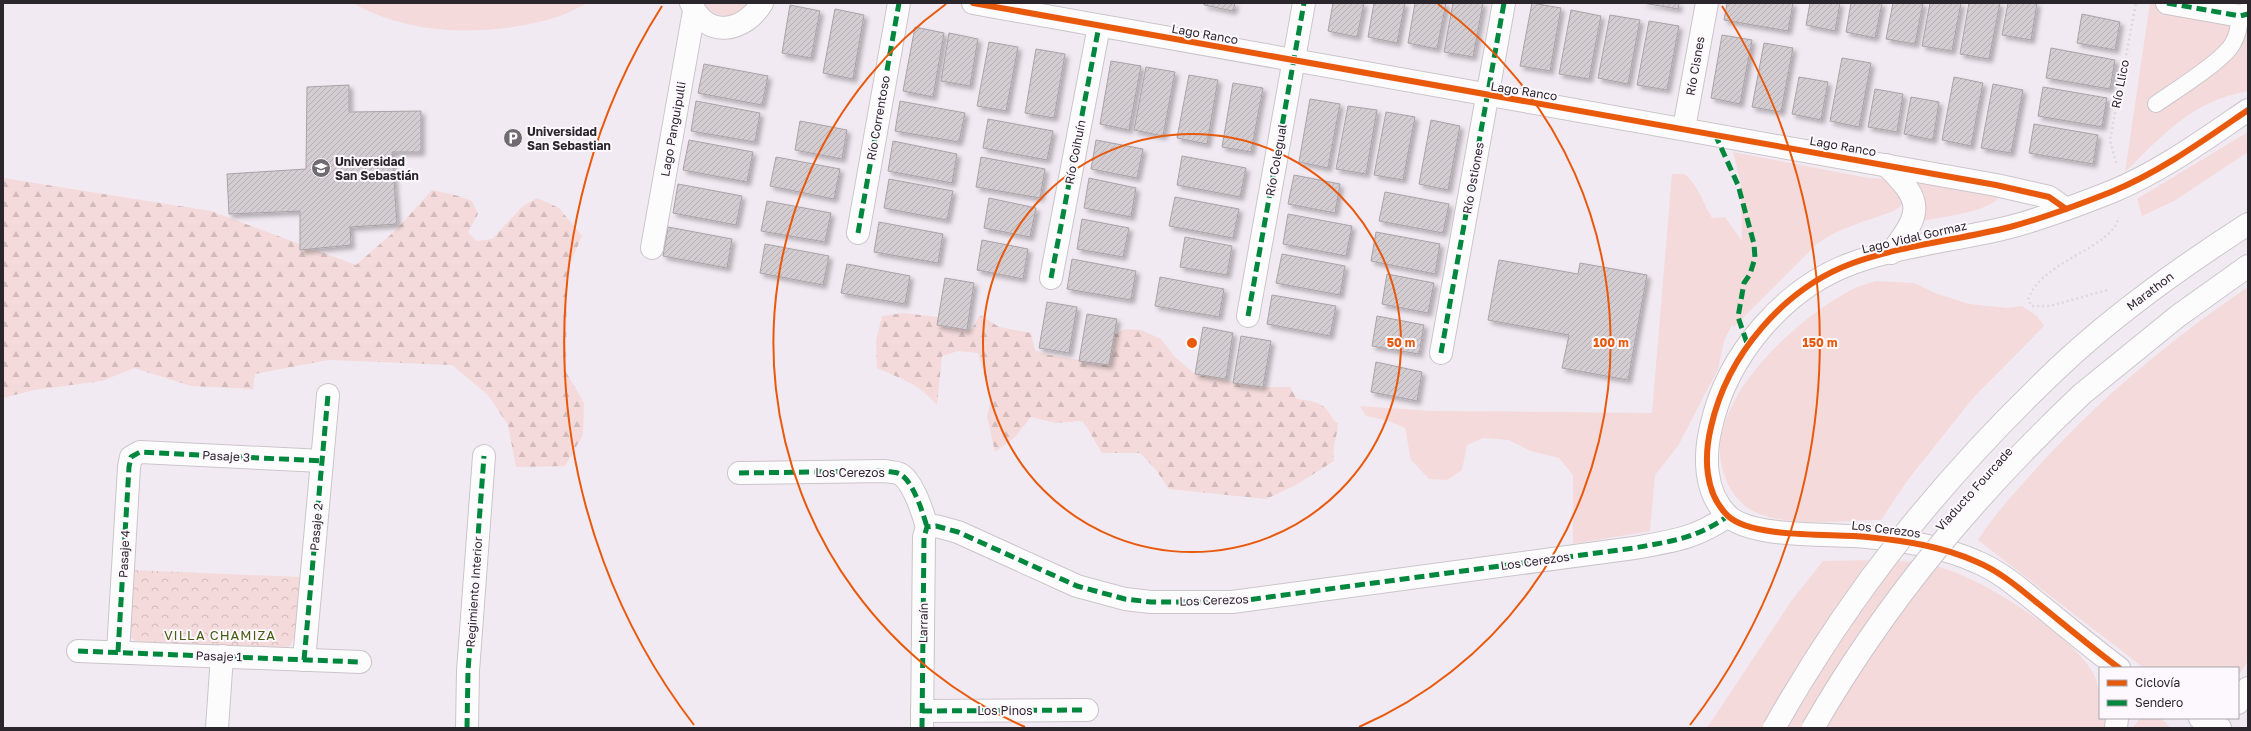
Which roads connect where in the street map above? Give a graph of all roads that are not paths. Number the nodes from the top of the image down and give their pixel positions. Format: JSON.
{"nodes":[{"id":1,"x":762,"y":3,"type":"edge"},
{"id":2,"x":899,"y":3,"type":"edge"},
{"id":3,"x":973,"y":3,"type":"edge"},
{"id":4,"x":1304,"y":3,"type":"edge"},
{"id":5,"x":1504,"y":3,"type":"edge"},
{"id":6,"x":1707,"y":3,"type":"edge"},
{"id":7,"x":2167,"y":3,"type":"edge"},
{"id":8,"x":692,"y":7,"type":"edge"},
{"id":9,"x":2244,"y":15,"type":"edge"},
{"id":10,"x":1099,"y":26,"type":"junction"},
{"id":11,"x":1294,"y":62,"type":"junction"},
{"id":12,"x":1488,"y":96,"type":"junction"},
{"id":13,"x":2156,"y":104,"type":"dead end"},
{"id":14,"x":2248,"y":110,"type":"edge"},
{"id":15,"x":1684,"y":128,"type":"junction"},
{"id":16,"x":1886,"y":165,"type":"junction"},
{"id":17,"x":2066,"y":209,"type":"junction"},
{"id":18,"x":2248,"y":224,"type":"edge"},
{"id":19,"x":858,"y":233,"type":"dead end"},
{"id":20,"x":652,"y":248,"type":"dead end"},
{"id":21,"x":1891,"y":253,"type":"junction"},
{"id":22,"x":2248,"y":266,"type":"edge"},
{"id":23,"x":1050,"y":278,"type":"dead end"},
{"id":24,"x":1248,"y":316,"type":"dead end"},
{"id":25,"x":1441,"y":353,"type":"dead end"},
{"id":26,"x":2058,"y":368,"type":"joint"},
{"id":27,"x":328,"y":395,"type":"dead end"},
{"id":28,"x":484,"y":456,"type":"dead end"},
{"id":29,"x":131,"y":457,"type":"joint"},
{"id":30,"x":322,"y":461,"type":"junction"},
{"id":31,"x":739,"y":473,"type":"dead end"},
{"id":32,"x":1728,"y":516,"type":"junction"},
{"id":33,"x":932,"y":526,"type":"junction"},
{"id":34,"x":78,"y":651,"type":"dead end"},
{"id":35,"x":118,"y":652,"type":"junction"},
{"id":36,"x":222,"y":656,"type":"junction"},
{"id":37,"x":304,"y":660,"type":"junction"},
{"id":38,"x":360,"y":662,"type":"dead end"},
{"id":39,"x":2110,"y":664,"type":"edge"},
{"id":40,"x":2248,"y":688,"type":"edge"},
{"id":41,"x":2239,"y":702,"type":"edge"},
{"id":42,"x":1087,"y":710,"type":"dead end"},
{"id":43,"x":2202,"y":719,"type":"edge"},
{"id":44,"x":2227,"y":719,"type":"edge"},
{"id":45,"x":922,"y":720,"type":"edge"},
{"id":46,"x":217,"y":728,"type":"edge"},
{"id":47,"x":467,"y":728,"type":"edge"},
{"id":48,"x":1774,"y":728,"type":"edge"},
{"id":49,"x":1813,"y":728,"type":"edge"},
{"id":50,"x":2220,"y":728,"type":"edge"}],
"edges":[{"from":1,"to":8,"type":"street"},
{"from":2,"to":19,"type":"street","name":"Río Correntoso"},
{"from":3,"to":10,"type":"street","name":"Lago Ranco"},
{"from":4,"to":11,"type":"street","name":"Río Colegual"},
{"from":5,"to":12,"type":"street","name":"Río Ostiones"},
{"from":6,"to":15,"type":"street","name":"Río Cisnes"},
{"from":7,"to":9,"type":"street"},
{"from":8,"to":20,"type":"street","name":"Lago Panguipulli"},
{"from":9,"to":13,"type":"lane"},
{"from":10,"to":11,"type":"street","name":"Lago Ranco"},
{"from":10,"to":23,"type":"street","name":"Río Coihuín"},
{"from":11,"to":12,"type":"street","name":"Lago Ranco"},
{"from":11,"to":24,"type":"street","name":"Río Colegual"},
{"from":12,"to":15,"type":"street","name":"Lago Ranco"},
{"from":12,"to":25,"type":"street","name":"Río Ostiones"},
{"from":14,"to":17,"type":"street","name":"Lago Vidal Gormaz"},
{"from":15,"to":16,"type":"street","name":"Lago Ranco"},
{"from":16,"to":17,"type":"street","name":"Lago Ranco"},
{"from":16,"to":21,"type":"street","name":"Lago Ranco"},
{"from":17,"to":21,"type":"street","name":"Lago Vidal Gormaz"},
{"from":18,"to":26,"type":"street","name":"Marathon"},
{"from":21,"to":32,"type":"street","name":"Lago Vidal Gormaz"},
{"from":22,"to":49,"type":"street","name":"Viaducto Fourcade","bridge":true},
{"from":26,"to":48,"type":"street","name":"Viaducto Fourcade","bridge":true},
{"from":27,"to":30,"type":"street","name":"Pasaje 2"},
{"from":28,"to":47,"type":"street","name":"Regimiento Interior"},
{"from":29,"to":30,"type":"street","name":"Pasaje 3"},
{"from":29,"to":35,"type":"street","name":"Pasaje 4"},
{"from":30,"to":37,"type":"street","name":"Pasaje 2"},
{"from":31,"to":33,"type":"street","name":"Los Cerezos"},
{"from":32,"to":33,"type":"street","name":"Los Cerezos"},
{"from":32,"to":39,"type":"street","name":"Los Cerezos"},
{"from":33,"to":45,"type":"street","name":"Larraín"},
{"from":34,"to":35,"type":"street","name":"Pasaje 1"},
{"from":35,"to":36,"type":"street","name":"Pasaje 1"},
{"from":36,"to":37,"type":"street","name":"Pasaje 1"},
{"from":36,"to":46,"type":"street"},
{"from":37,"to":38,"type":"street","name":"Pasaje 1"},
{"from":40,"to":41,"type":"street"},
{"from":42,"to":45,"type":"street","name":"Los Pinos"},
{"from":43,"to":50,"type":"street"},
{"from":44,"to":50,"type":"street"}]}
